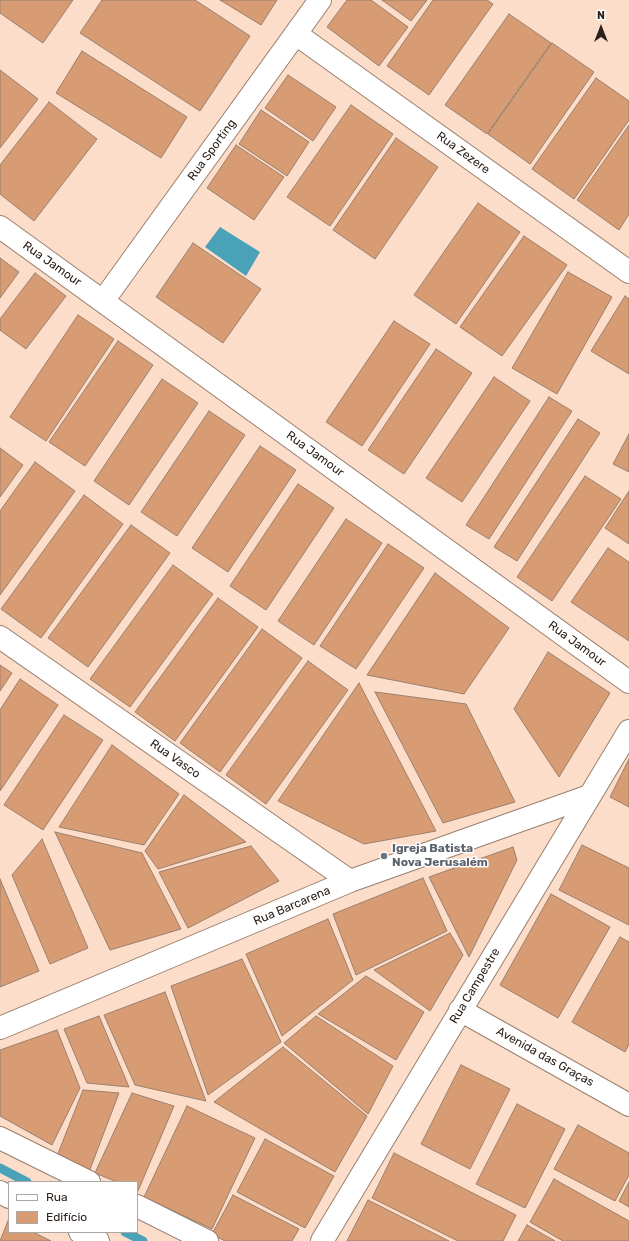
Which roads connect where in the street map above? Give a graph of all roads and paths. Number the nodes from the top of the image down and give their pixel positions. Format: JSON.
{"nodes":[{"id":1,"x":320,"y":0,"type":"edge"},
{"id":2,"x":296,"y":34,"type":"junction"},
{"id":3,"x":0,"y":227,"type":"edge"},
{"id":4,"x":629,"y":272,"type":"edge"},
{"id":5,"x":103,"y":301,"type":"junction"},
{"id":6,"x":0,"y":637,"type":"edge"},
{"id":7,"x":629,"y":682,"type":"edge"},
{"id":8,"x":629,"y":731,"type":"edge"},
{"id":9,"x":589,"y":796,"type":"junction"},
{"id":10,"x":350,"y":881,"type":"junction"},
{"id":11,"x":460,"y":1010,"type":"junction"},
{"id":12,"x":0,"y":1028,"type":"edge"},
{"id":13,"x":629,"y":1104,"type":"edge"},
{"id":14,"x":0,"y":1138,"type":"edge"},
{"id":15,"x":87,"y":1181,"type":"edge"},
{"id":16,"x":138,"y":1206,"type":"edge"},
{"id":17,"x":82,"y":1233,"type":"edge"},
{"id":18,"x":98,"y":1241,"type":"edge"},
{"id":19,"x":207,"y":1241,"type":"edge"},
{"id":20,"x":322,"y":1241,"type":"edge"}],
"edges":[{"from":1,"to":2,"type":"street","name":"Rua Sporting"},
{"from":2,"to":4,"type":"street","name":"Rua Zezere"},
{"from":2,"to":5,"type":"street","name":"Rua Sporting"},
{"from":3,"to":5,"type":"street","name":"Rua Jamour"},
{"from":5,"to":7,"type":"street","name":"Rua Jamour"},
{"from":6,"to":10,"type":"street","name":"Rua Vasco"},
{"from":8,"to":9,"type":"street","name":"Rua Campestre"},
{"from":9,"to":10,"type":"street","name":"Rua Barcarena"},
{"from":9,"to":11,"type":"street","name":"Rua Campestre"},
{"from":10,"to":12,"type":"street","name":"Rua Barcarena"},
{"from":11,"to":13,"type":"street","name":"Avenida das Graças"},
{"from":11,"to":20,"type":"street","name":"Rua Campestre"},
{"from":14,"to":15,"type":"street"},
{"from":16,"to":19,"type":"street"},
{"from":17,"to":18,"type":"street"}]}
